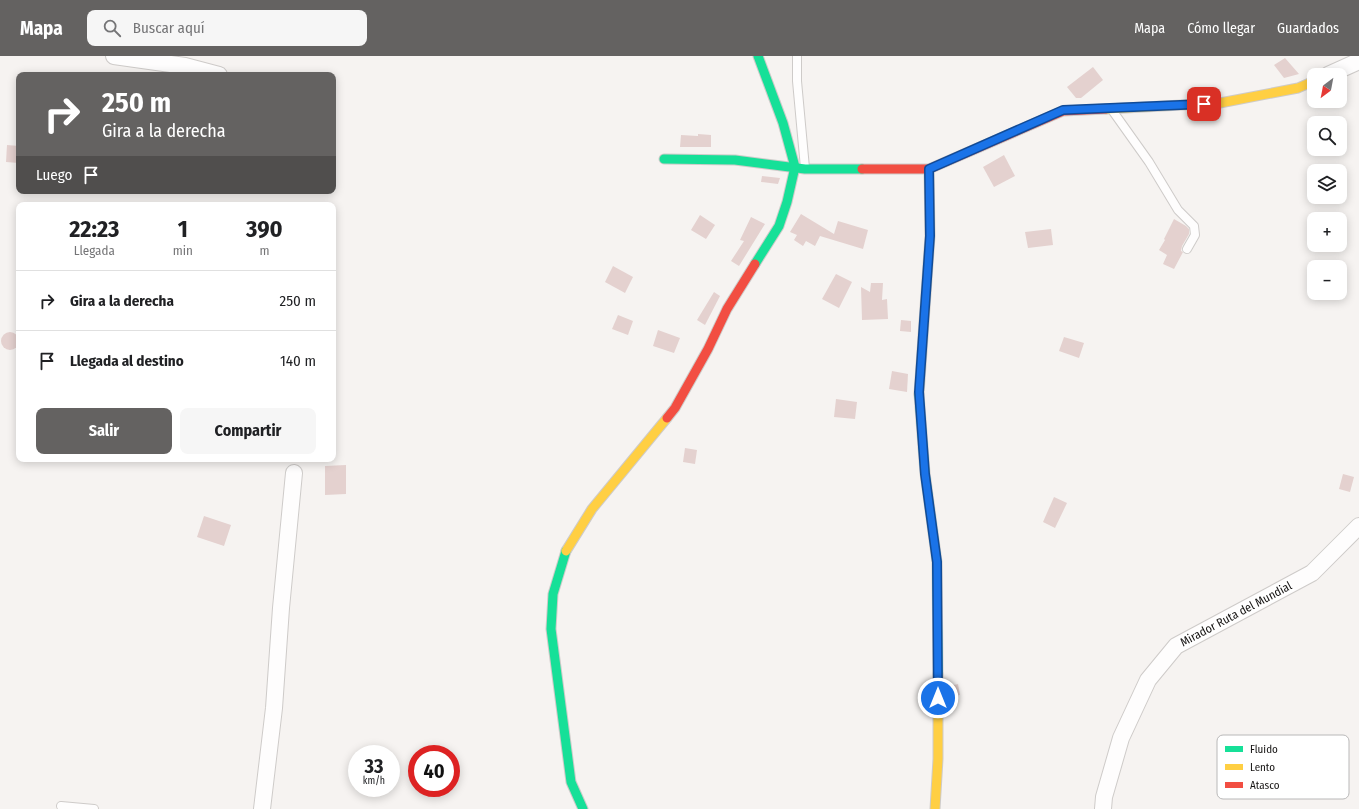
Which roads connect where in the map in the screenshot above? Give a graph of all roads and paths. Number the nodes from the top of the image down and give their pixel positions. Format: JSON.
{"nodes":[{"id":1,"x":114,"y":56,"type":"edge"},
{"id":2,"x":758,"y":56,"type":"edge"},
{"id":3,"x":798,"y":56,"type":"edge"},
{"id":4,"x":1359,"y":61,"type":"edge"},
{"id":5,"x":1344,"y":68,"type":"edge"},
{"id":6,"x":208,"y":72,"type":"edge"},
{"id":7,"x":1307,"y":84,"type":"edge"},
{"id":8,"x":1111,"y":108,"type":"junction"},
{"id":9,"x":664,"y":159,"type":"dead end"},
{"id":10,"x":795,"y":168,"type":"junction"},
{"id":11,"x":805,"y":169,"type":"junction"},
{"id":12,"x":929,"y":169,"type":"junction"},
{"id":13,"x":1187,"y":249,"type":"dead end"},
{"id":14,"x":294,"y":473,"type":"dead end"},
{"id":15,"x":1359,"y":526,"type":"edge"},
{"id":16,"x":61,"y":806,"type":"dead end"},
{"id":17,"x":94,"y":809,"type":"edge"},
{"id":18,"x":262,"y":809,"type":"edge"},
{"id":19,"x":583,"y":809,"type":"edge"},
{"id":20,"x":935,"y":809,"type":"edge"},
{"id":21,"x":1103,"y":809,"type":"edge"}],
"edges":[{"from":1,"to":6,"type":"street"},
{"from":2,"to":10,"type":"street"},
{"from":3,"to":11,"type":"lane"},
{"from":4,"to":5,"type":"street"},
{"from":7,"to":8,"type":"street"},
{"from":8,"to":12,"type":"street"},
{"from":8,"to":13,"type":"lane"},
{"from":9,"to":10,"type":"street"},
{"from":10,"to":11,"type":"street"},
{"from":10,"to":19,"type":"street"},
{"from":11,"to":12,"type":"street"},
{"from":12,"to":20,"type":"street"},
{"from":14,"to":18,"type":"street"},
{"from":15,"to":21,"type":"street","name":"Mirador Ruta del Mundial"},
{"from":16,"to":17,"type":"lane"}]}
